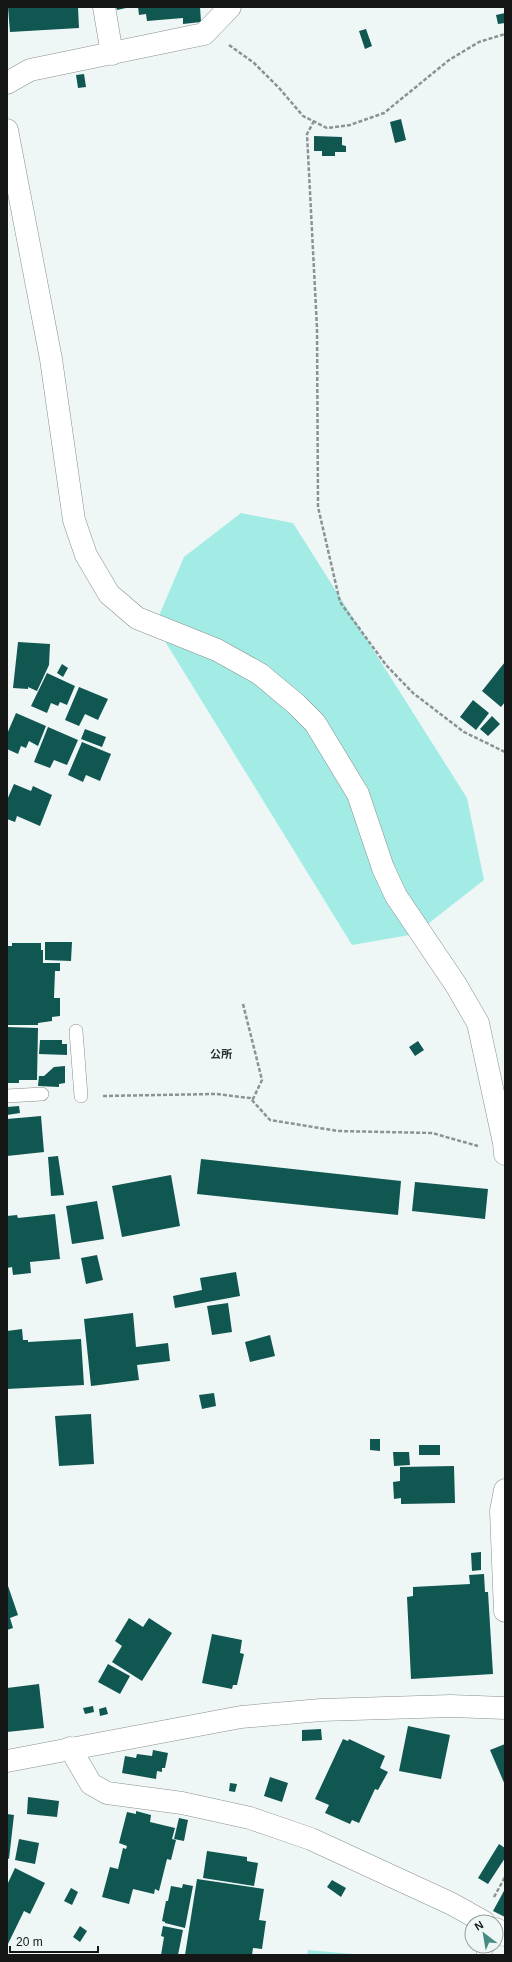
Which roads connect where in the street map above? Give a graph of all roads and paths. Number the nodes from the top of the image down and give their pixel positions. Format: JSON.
{"nodes":[{"id":1,"x":104,"y":7,"type":"edge"},
{"id":2,"x":230,"y":7,"type":"edge"},
{"id":3,"x":204,"y":34,"type":"junction"},
{"id":4,"x":505,"y":34,"type":"edge"},
{"id":5,"x":112,"y":54,"type":"junction"},
{"id":6,"x":7,"y":83,"type":"edge"},
{"id":7,"x":314,"y":121,"type":"junction"},
{"id":8,"x":7,"y":130,"type":"edge"},
{"id":9,"x":505,"y":752,"type":"edge"},
{"id":10,"x":243,"y":1004,"type":"dead end"},
{"id":11,"x":76,"y":1030,"type":"dead end"},
{"id":12,"x":42,"y":1094,"type":"dead end"},
{"id":13,"x":7,"y":1096,"type":"edge"},
{"id":14,"x":81,"y":1096,"type":"joint"},
{"id":15,"x":252,"y":1101,"type":"junction"},
{"id":16,"x":505,"y":1154,"type":"edge"},
{"id":17,"x":505,"y":1490,"type":"edge"},
{"id":18,"x":505,"y":1611,"type":"edge"},
{"id":19,"x":505,"y":1708,"type":"edge"},
{"id":20,"x":70,"y":1748,"type":"junction"},
{"id":21,"x":7,"y":1760,"type":"edge"},
{"id":22,"x":470,"y":1914,"type":"edge"}],
"edges":[{"from":1,"to":5,"type":"street"},
{"from":2,"to":3,"type":"street"},
{"from":3,"to":5,"type":"street"},
{"from":3,"to":7,"type":"path"},
{"from":4,"to":7,"type":"path"},
{"from":5,"to":6,"type":"street"},
{"from":7,"to":9,"type":"path"},
{"from":8,"to":16,"type":"street"},
{"from":10,"to":15,"type":"path"},
{"from":11,"to":14,"type":"lane"},
{"from":12,"to":13,"type":"lane"},
{"from":14,"to":15,"type":"path"},
{"from":15,"to":16,"type":"path"},
{"from":17,"to":18,"type":"street"},
{"from":19,"to":20,"type":"street"},
{"from":20,"to":21,"type":"street"},
{"from":20,"to":22,"type":"street"}]}
